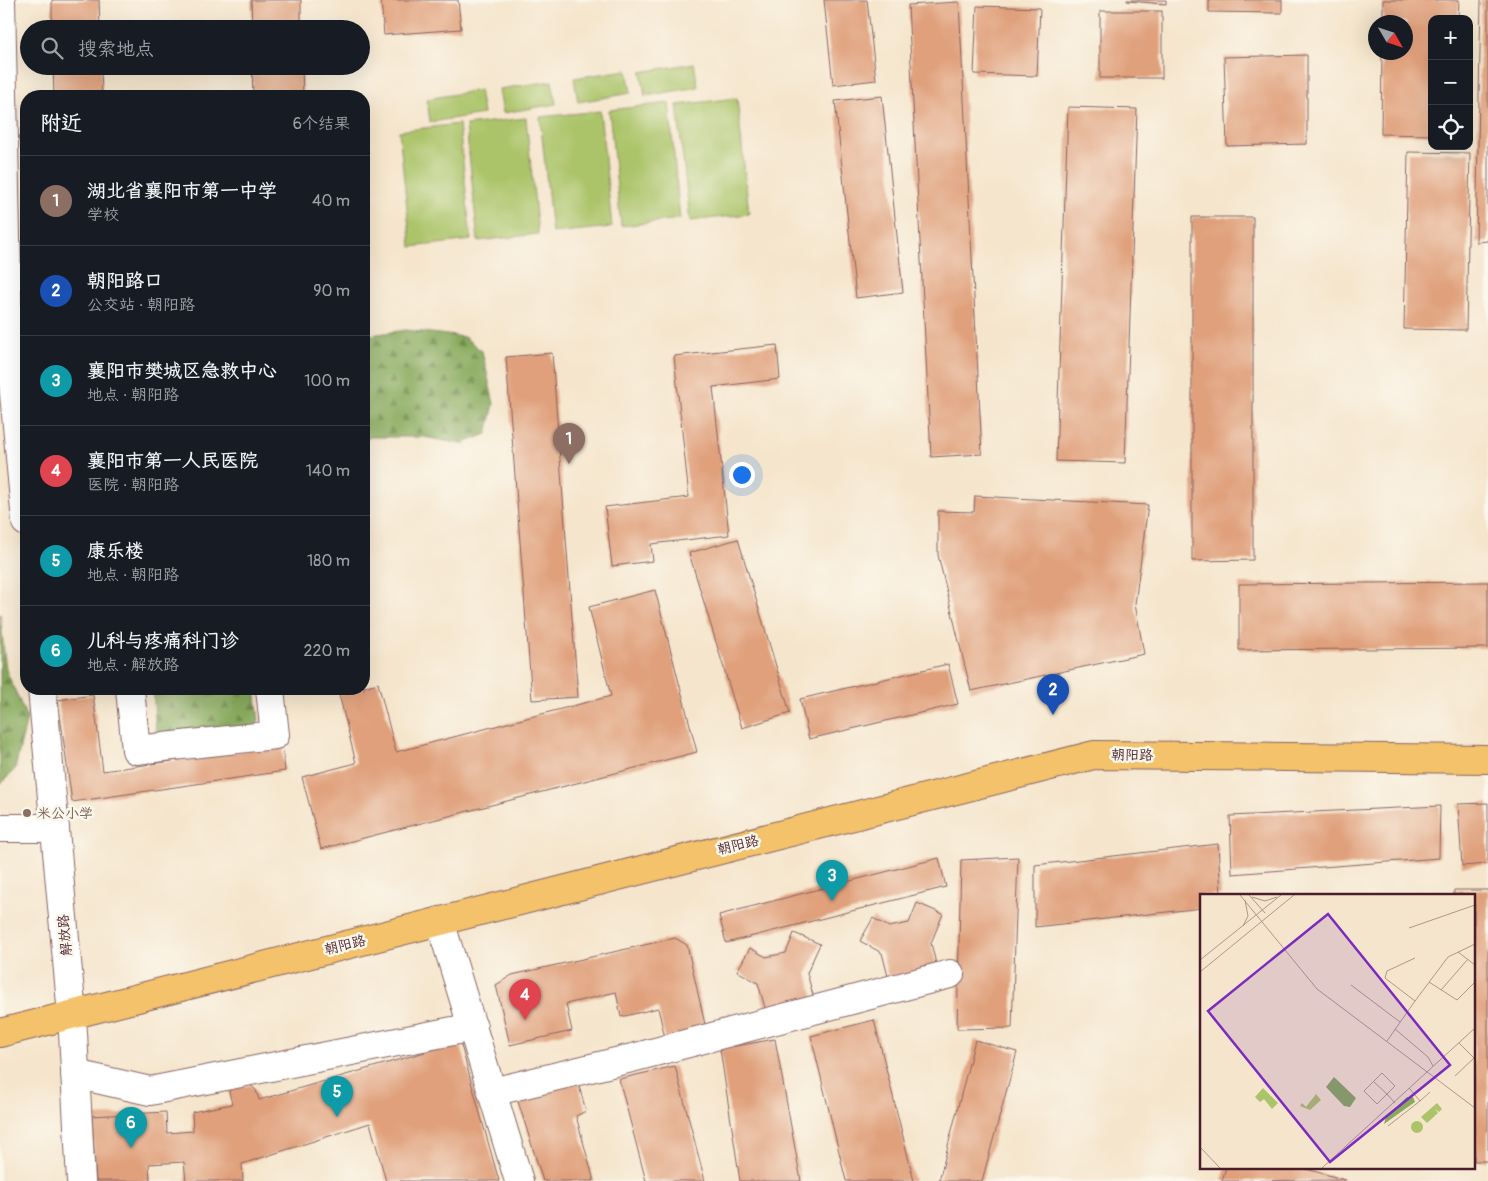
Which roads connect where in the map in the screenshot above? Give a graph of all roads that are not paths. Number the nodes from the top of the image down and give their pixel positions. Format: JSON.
{"nodes":[{"id":1,"x":1,"y":0,"type":"edge"},
{"id":2,"x":20,"y":458,"type":"edge"},
{"id":3,"x":43,"y":695,"type":"edge"},
{"id":4,"x":131,"y":695,"type":"edge"},
{"id":5,"x":271,"y":695,"type":"edge"},
{"id":6,"x":1488,"y":759,"type":"edge"},
{"id":7,"x":0,"y":828,"type":"edge"},
{"id":8,"x":55,"y":828,"type":"junction"},
{"id":9,"x":440,"y":921,"type":"junction"},
{"id":10,"x":950,"y":974,"type":"dead end"},
{"id":11,"x":72,"y":1015,"type":"junction"},
{"id":12,"x":472,"y":1027,"type":"junction"},
{"id":13,"x":0,"y":1033,"type":"edge"},
{"id":14,"x":75,"y":1074,"type":"junction"},
{"id":15,"x":492,"y":1092,"type":"junction"},
{"id":16,"x":81,"y":1181,"type":"edge"},
{"id":17,"x":519,"y":1181,"type":"edge"}],
"edges":[{"from":1,"to":2,"type":"street"},
{"from":3,"to":8,"type":"street","name":"解放路"},
{"from":4,"to":5,"type":"street"},
{"from":6,"to":9,"type":"main road","name":"朝阳路"},
{"from":7,"to":8,"type":"street"},
{"from":8,"to":11,"type":"street","name":"解放路"},
{"from":9,"to":11,"type":"main road","name":"朝阳路"},
{"from":9,"to":12,"type":"street"},
{"from":10,"to":15,"type":"street"},
{"from":11,"to":13,"type":"main road","name":"朝阳路"},
{"from":11,"to":14,"type":"street","name":"解放路"},
{"from":12,"to":14,"type":"street"},
{"from":12,"to":15,"type":"street"},
{"from":14,"to":16,"type":"street","name":"解放路"},
{"from":15,"to":17,"type":"street"}]}
